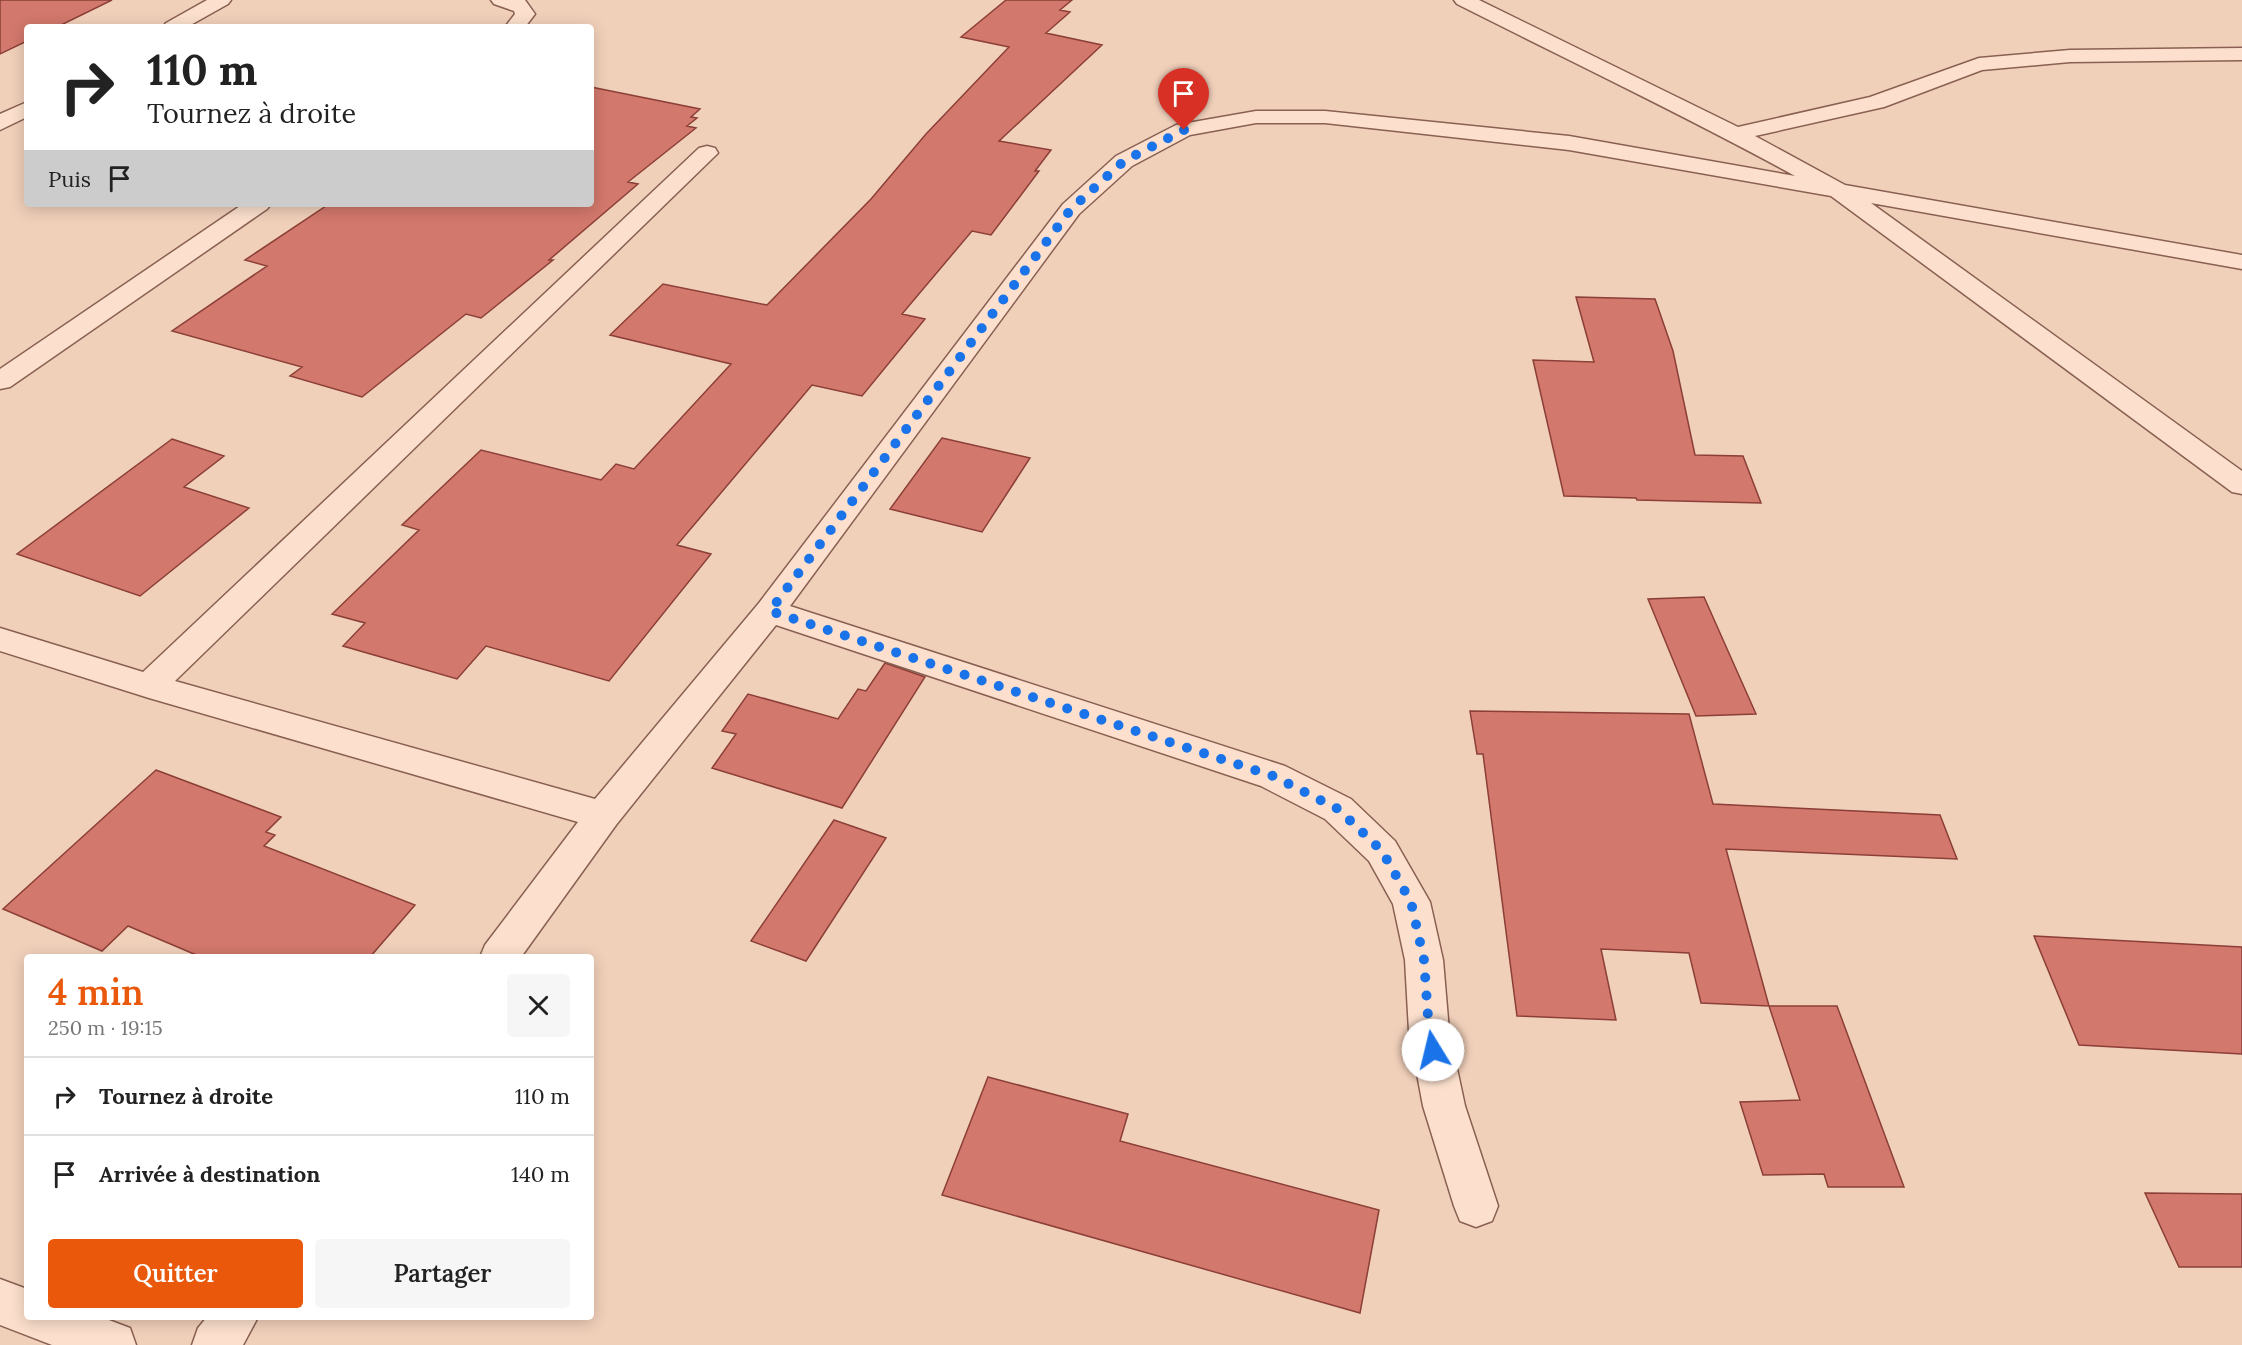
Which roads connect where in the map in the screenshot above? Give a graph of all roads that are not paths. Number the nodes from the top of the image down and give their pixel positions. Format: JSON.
{"nodes":[{"id":1,"x":221,"y":0,"type":"edge"},
{"id":2,"x":501,"y":0,"type":"edge"},
{"id":3,"x":1464,"y":0,"type":"edge"},
{"id":4,"x":178,"y":24,"type":"edge"},
{"id":5,"x":517,"y":24,"type":"edge"},
{"id":6,"x":2242,"y":54,"type":"edge"},
{"id":7,"x":24,"y":110,"type":"edge"},
{"id":8,"x":0,"y":123,"type":"edge"},
{"id":9,"x":1736,"y":134,"type":"junction"},
{"id":10,"x":707,"y":153,"type":"dead end"},
{"id":11,"x":1839,"y":192,"type":"junction"},
{"id":12,"x":255,"y":207,"type":"edge"},
{"id":13,"x":2242,"y":262,"type":"edge"},
{"id":14,"x":0,"y":381,"type":"edge"},
{"id":15,"x":2242,"y":485,"type":"edge"},
{"id":16,"x":770,"y":611,"type":"junction"},
{"id":17,"x":0,"y":639,"type":"edge"},
{"id":18,"x":149,"y":686,"type":"junction"},
{"id":19,"x":603,"y":815,"type":"junction"},
{"id":20,"x":501,"y":954,"type":"edge"},
{"id":21,"x":1476,"y":1206,"type":"dead end"},
{"id":22,"x":0,"y":1302,"type":"edge"},
{"id":23,"x":24,"y":1311,"type":"edge"},
{"id":24,"x":47,"y":1320,"type":"edge"},
{"id":25,"x":233,"y":1320,"type":"edge"},
{"id":26,"x":113,"y":1345,"type":"edge"},
{"id":27,"x":214,"y":1345,"type":"edge"}],
"edges":[{"from":1,"to":4,"type":"street"},
{"from":2,"to":5,"type":"street"},
{"from":3,"to":9,"type":"street"},
{"from":6,"to":9,"type":"street"},
{"from":7,"to":8,"type":"street"},
{"from":9,"to":11,"type":"street"},
{"from":10,"to":18,"type":"street"},
{"from":11,"to":13,"type":"street"},
{"from":11,"to":15,"type":"street"},
{"from":11,"to":16,"type":"street"},
{"from":12,"to":14,"type":"street"},
{"from":16,"to":19,"type":"street"},
{"from":16,"to":21,"type":"street"},
{"from":17,"to":18,"type":"street"},
{"from":18,"to":19,"type":"street"},
{"from":19,"to":20,"type":"street"},
{"from":22,"to":23,"type":"street"},
{"from":24,"to":26,"type":"street"},
{"from":25,"to":27,"type":"street"}]}
